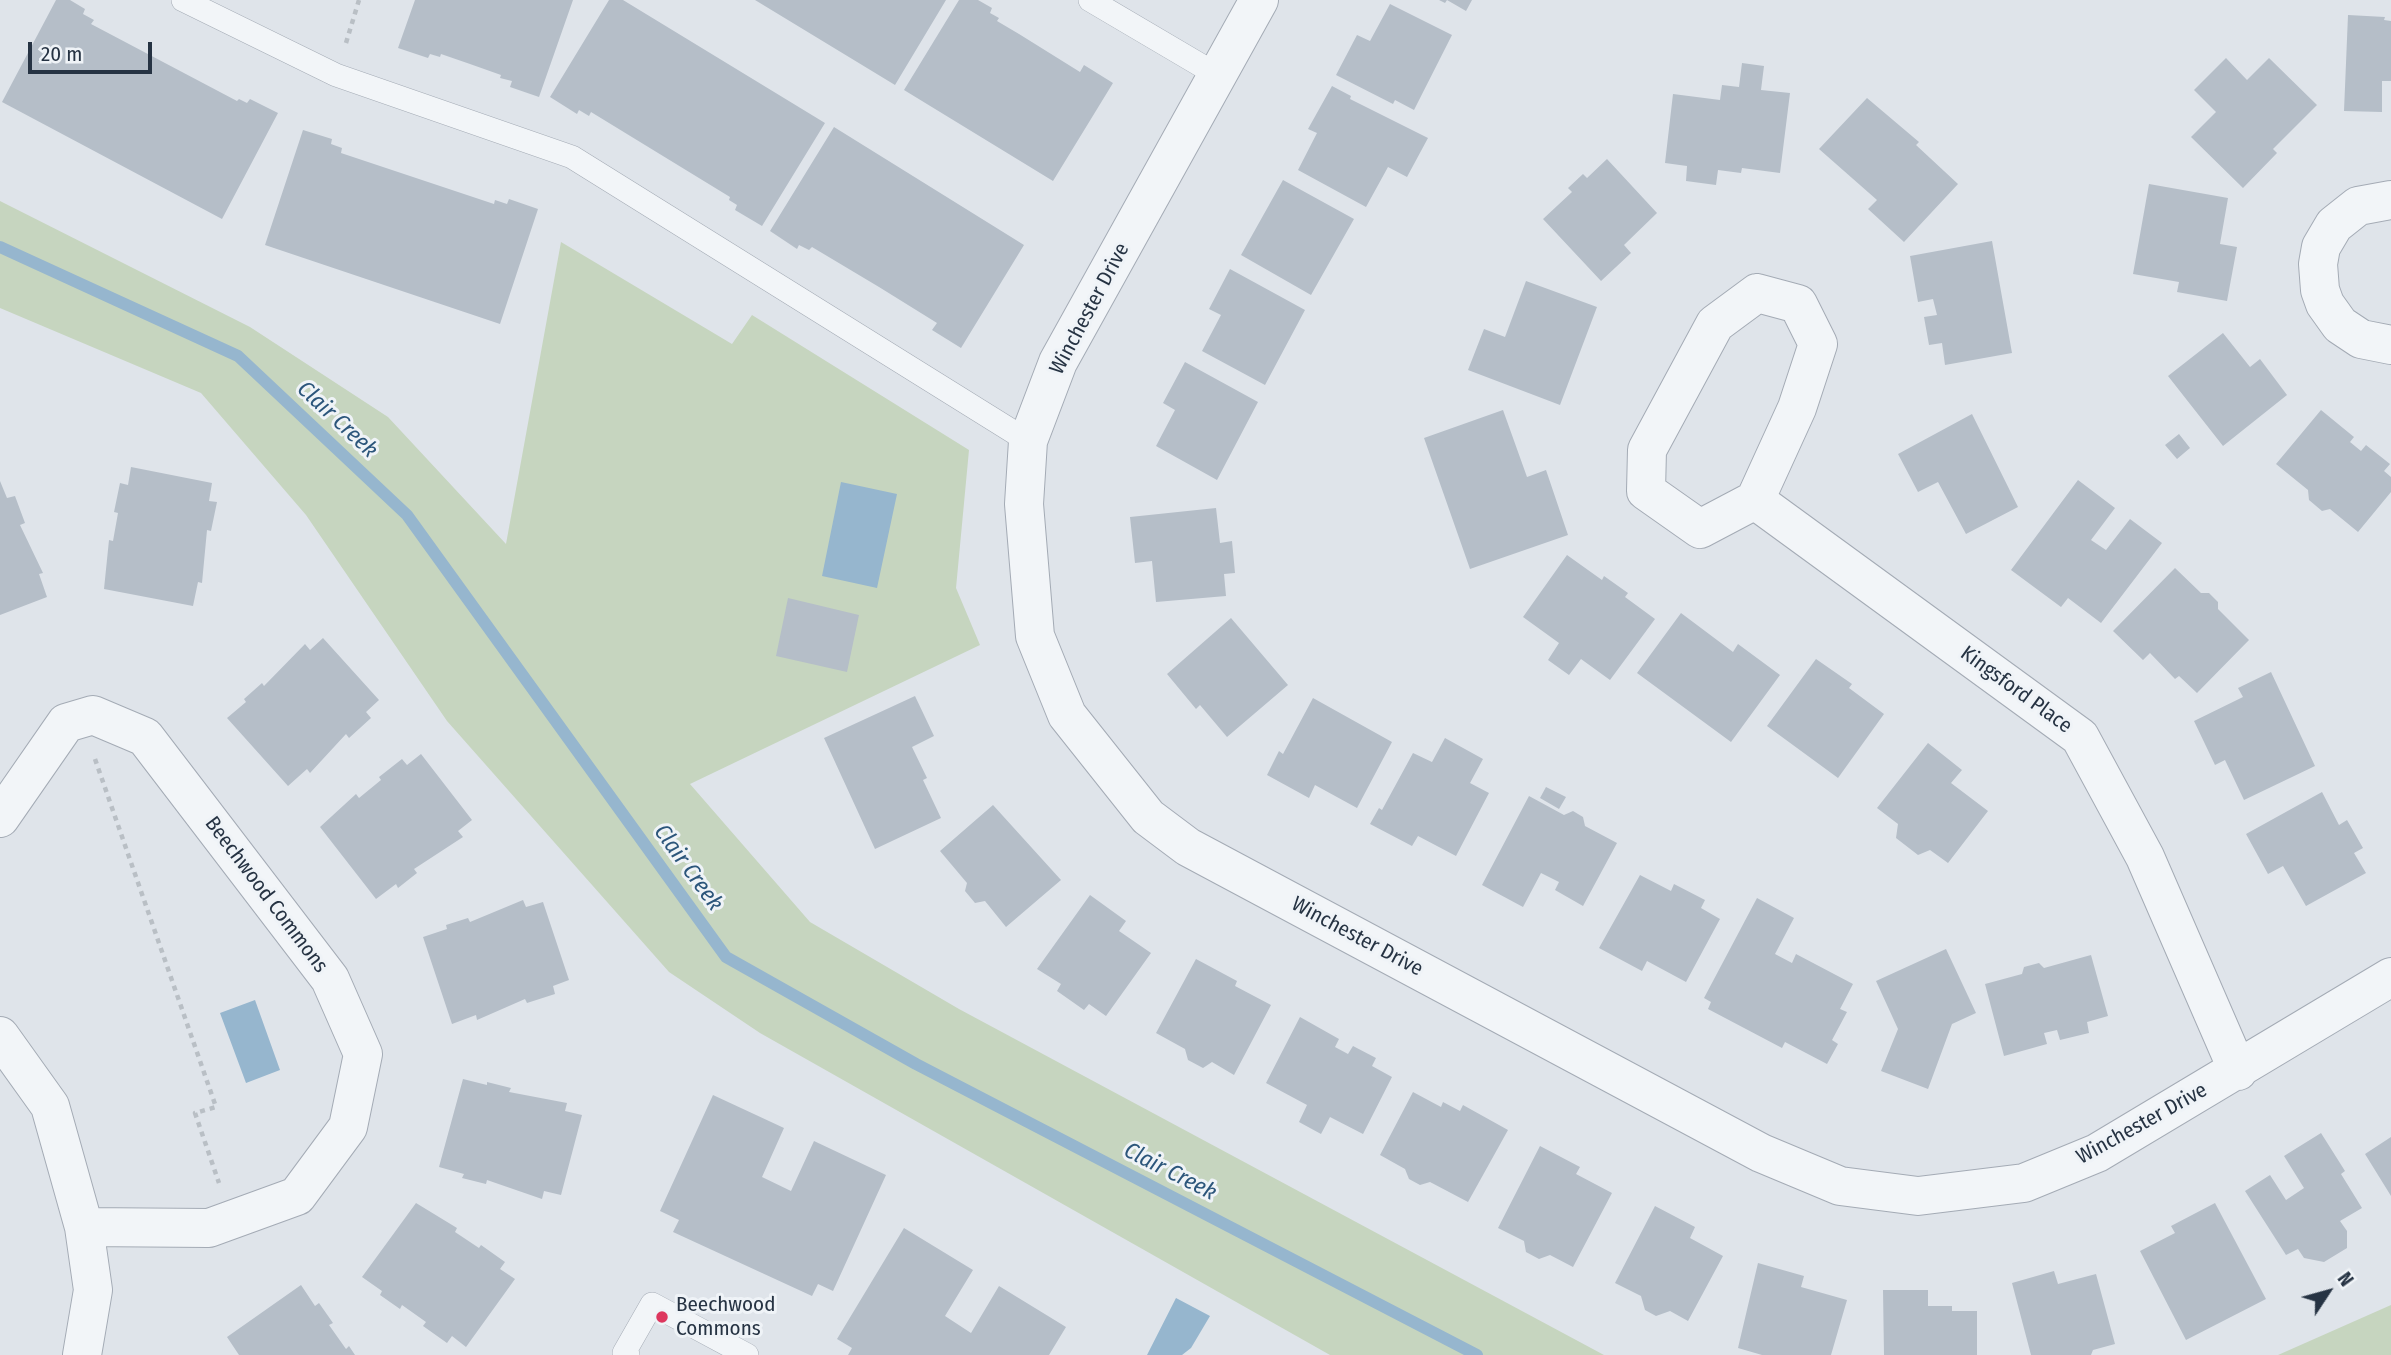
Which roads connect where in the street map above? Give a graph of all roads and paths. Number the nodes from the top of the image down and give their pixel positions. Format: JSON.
{"nodes":[{"id":1,"x":183,"y":0,"type":"edge"},
{"id":2,"x":359,"y":0,"type":"edge"},
{"id":3,"x":1090,"y":0,"type":"edge"},
{"id":4,"x":1259,"y":0,"type":"edge"},
{"id":5,"x":336,"y":75,"type":"junction"},
{"id":6,"x":1219,"y":76,"type":"junction"},
{"id":7,"x":2391,"y":200,"type":"edge"},
{"id":8,"x":2391,"y":345,"type":"edge"},
{"id":9,"x":1028,"y":441,"type":"junction"},
{"id":10,"x":1755,"y":500,"type":"junction"},
{"id":11,"x":81,"y":719,"type":"junction"},
{"id":12,"x":0,"y":818,"type":"edge"},
{"id":13,"x":2391,"y":977,"type":"edge"},
{"id":14,"x":0,"y":1036,"type":"edge"},
{"id":15,"x":2238,"y":1071,"type":"junction"},
{"id":16,"x":232,"y":1220,"type":"junction"},
{"id":17,"x":84,"y":1227,"type":"junction"},
{"id":18,"x":82,"y":1355,"type":"edge"},
{"id":19,"x":628,"y":1355,"type":"edge"},
{"id":20,"x":747,"y":1355,"type":"edge"}],
"edges":[{"from":1,"to":5,"type":"lane"},
{"from":2,"to":5,"type":"path"},
{"from":3,"to":6,"type":"lane"},
{"from":4,"to":6,"type":"street","name":"Winchester Drive"},
{"from":5,"to":9,"type":"lane"},
{"from":6,"to":9,"type":"street","name":"Winchester Drive"},
{"from":7,"to":8,"type":"street"},
{"from":9,"to":15,"type":"street","name":"Winchester Drive"},
{"from":10,"to":10,"type":"street"},
{"from":10,"to":15,"type":"street","name":"Kingsford Place"},
{"from":11,"to":12,"type":"street"},
{"from":11,"to":16,"type":"path"},
{"from":11,"to":16,"type":"street","name":"Beechwood Commons"},
{"from":13,"to":15,"type":"street","name":"Winchester Drive"},
{"from":14,"to":17,"type":"street"},
{"from":16,"to":17,"type":"street","name":"Beechwood Commons"},
{"from":17,"to":18,"type":"street"},
{"from":19,"to":20,"type":"lane"}]}
